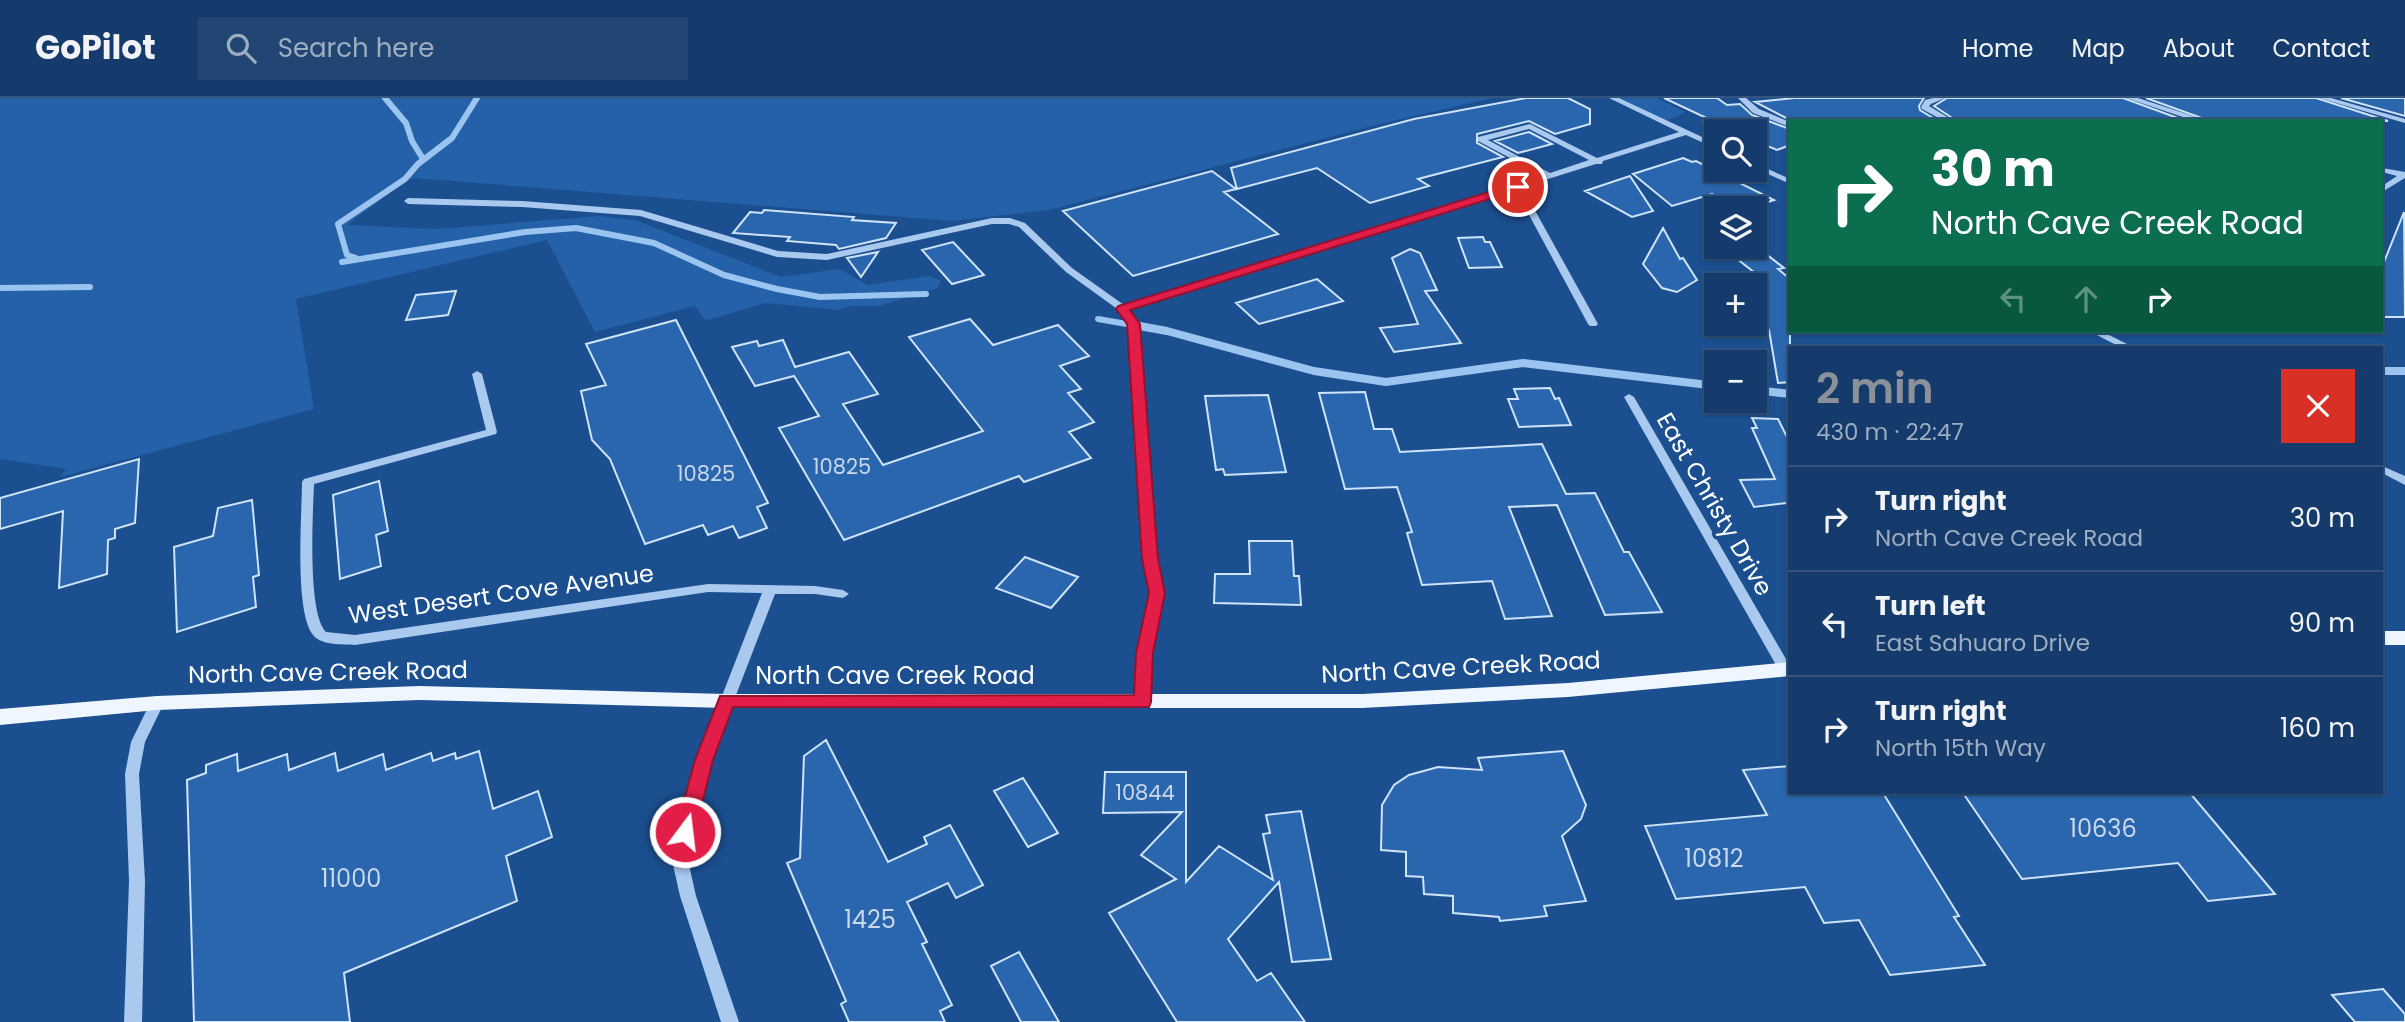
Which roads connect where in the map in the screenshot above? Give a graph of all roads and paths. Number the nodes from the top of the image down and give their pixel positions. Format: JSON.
{"nodes":[{"id":1,"x":1614,"y":98,"type":"edge"},
{"id":2,"x":1742,"y":98,"type":"edge"},
{"id":3,"x":1941,"y":98,"type":"edge"},
{"id":4,"x":2130,"y":98,"type":"edge"},
{"id":5,"x":2323,"y":98,"type":"edge"},
{"id":6,"x":1946,"y":119,"type":"edge"},
{"id":7,"x":2198,"y":119,"type":"edge"},
{"id":8,"x":2405,"y":121,"type":"edge"},
{"id":9,"x":1788,"y":124,"type":"edge"},
{"id":10,"x":1688,"y":132,"type":"junction"},
{"id":11,"x":1704,"y":140,"type":"edge"},
{"id":12,"x":1599,"y":162,"type":"junction"},
{"id":13,"x":2383,"y":170,"type":"edge"},
{"id":14,"x":1767,"y":171,"type":"edge"},
{"id":15,"x":2403,"y":175,"type":"edge"},
{"id":16,"x":1550,"y":176,"type":"junction"},
{"id":17,"x":1788,"y":181,"type":"edge"},
{"id":18,"x":1518,"y":187,"type":"junction"},
{"id":19,"x":2383,"y":189,"type":"edge"},
{"id":20,"x":408,"y":201,"type":"dead end"},
{"id":21,"x":1123,"y":309,"type":"junction"},
{"id":22,"x":1593,"y":324,"type":"dead end"},
{"id":23,"x":2098,"y":333,"type":"edge"},
{"id":24,"x":2126,"y":346,"type":"edge"},
{"id":25,"x":477,"y":374,"type":"dead end"},
{"id":26,"x":1629,"y":397,"type":"dead end"},
{"id":27,"x":2383,"y":470,"type":"edge"},
{"id":28,"x":2405,"y":481,"type":"edge"},
{"id":29,"x":770,"y":589,"type":"junction"},
{"id":30,"x":843,"y":594,"type":"dead end"},
{"id":31,"x":2383,"y":638,"type":"edge"},
{"id":32,"x":2405,"y":638,"type":"edge"},
{"id":33,"x":1788,"y":669,"type":"edge"},
{"id":34,"x":726,"y":701,"type":"junction"},
{"id":35,"x":1142,"y":702,"type":"junction"},
{"id":36,"x":157,"y":703,"type":"junction"},
{"id":37,"x":0,"y":717,"type":"edge"},
{"id":38,"x":133,"y":1022,"type":"edge"},
{"id":39,"x":730,"y":1022,"type":"edge"}],
"edges":[{"from":1,"to":10,"type":"street"},
{"from":2,"to":9,"type":"street"},
{"from":3,"to":6,"type":"street"},
{"from":4,"to":7,"type":"street"},
{"from":5,"to":8,"type":"street"},
{"from":10,"to":11,"type":"street"},
{"from":10,"to":12,"type":"street"},
{"from":12,"to":16,"type":"street"},
{"from":12,"to":16,"type":"street"},
{"from":13,"to":15,"type":"street"},
{"from":14,"to":17,"type":"street"},
{"from":15,"to":19,"type":"street"},
{"from":16,"to":18,"type":"street"},
{"from":18,"to":21,"type":"street"},
{"from":18,"to":22,"type":"street"},
{"from":20,"to":21,"type":"street"},
{"from":21,"to":35,"type":"street"},
{"from":23,"to":24,"type":"street"},
{"from":25,"to":29,"type":"street","name":"West Desert Cove Avenue"},
{"from":26,"to":33,"type":"street","name":"East Christy Drive"},
{"from":27,"to":28,"type":"street"},
{"from":29,"to":30,"type":"street","name":"West Desert Cove Avenue"},
{"from":29,"to":34,"type":"street"},
{"from":31,"to":32,"type":"main road"},
{"from":33,"to":35,"type":"main road","name":"North Cave Creek Road"},
{"from":34,"to":35,"type":"main road","name":"North Cave Creek Road"},
{"from":34,"to":36,"type":"main road","name":"North Cave Creek Road"},
{"from":34,"to":39,"type":"street"},
{"from":36,"to":37,"type":"main road","name":"North Cave Creek Road"},
{"from":36,"to":38,"type":"street"}]}
